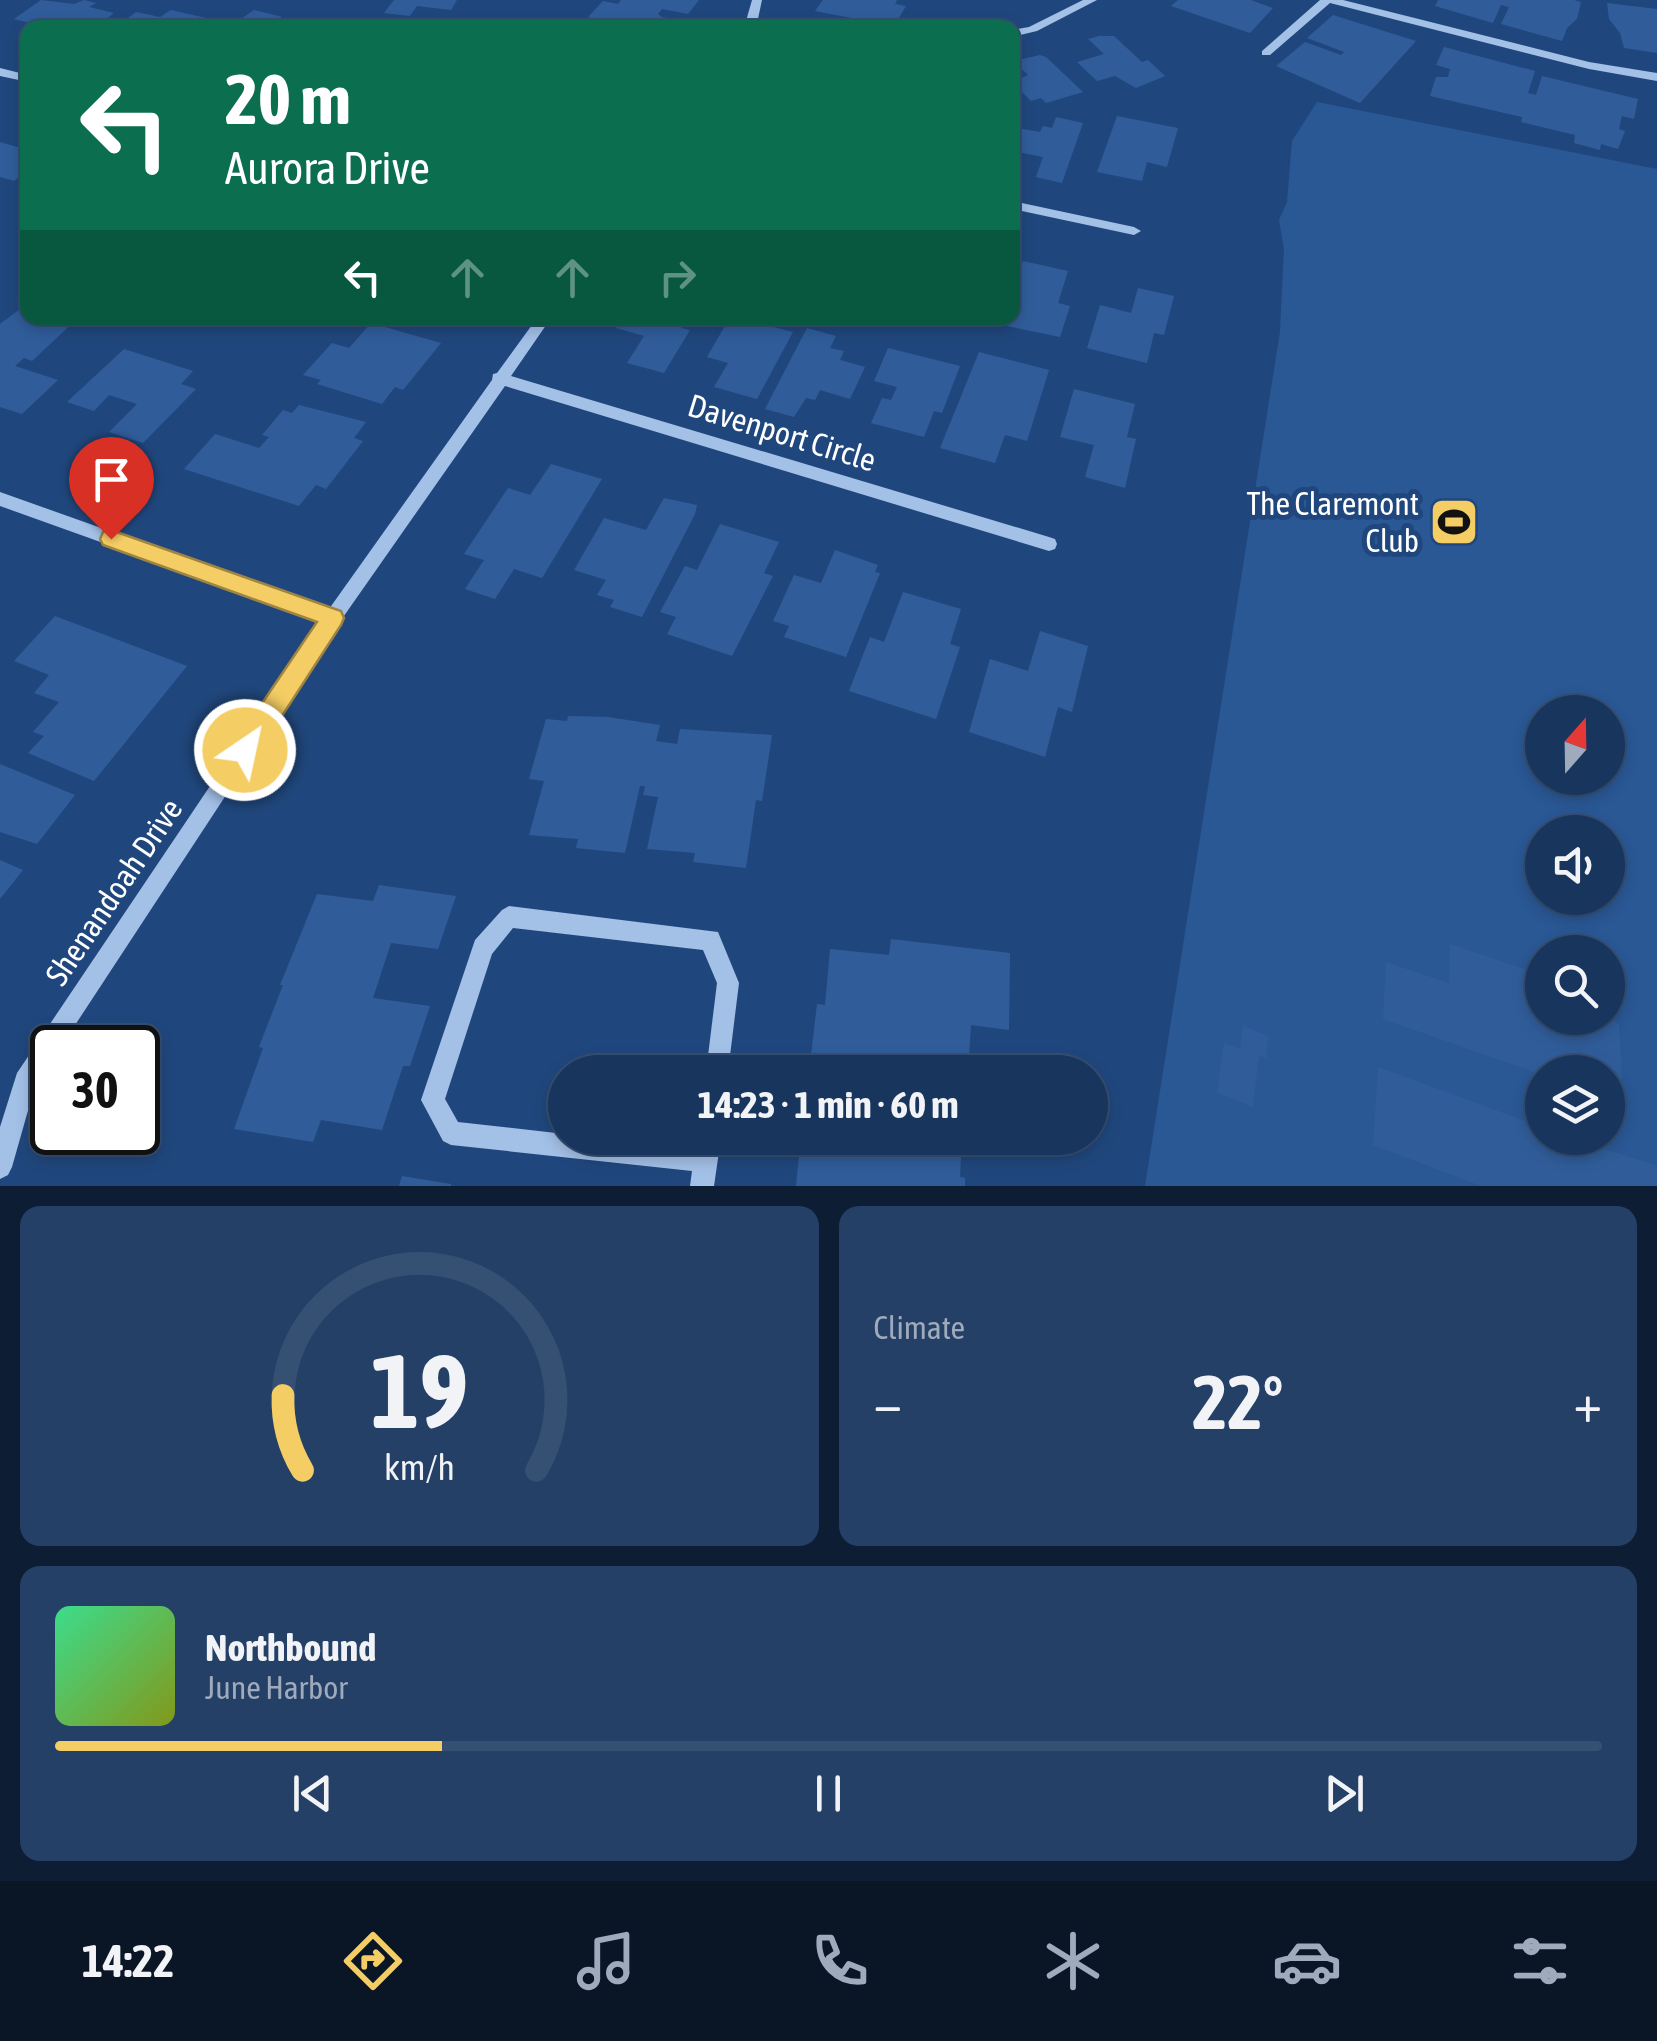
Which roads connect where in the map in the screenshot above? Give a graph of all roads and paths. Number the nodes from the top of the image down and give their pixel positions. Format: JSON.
{"nodes":[{"id":1,"x":1092,"y":0,"type":"edge"},
{"id":2,"x":1328,"y":0,"type":"edge"},
{"id":3,"x":1020,"y":32,"type":"edge"},
{"id":4,"x":1266,"y":53,"type":"dead end"},
{"id":5,"x":1657,"y":76,"type":"edge"},
{"id":6,"x":1020,"y":208,"type":"edge"},
{"id":7,"x":1134,"y":231,"type":"dead end"},
{"id":8,"x":539,"y":325,"type":"edge"},
{"id":9,"x":498,"y":378,"type":"junction"},
{"id":10,"x":0,"y":500,"type":"edge"},
{"id":11,"x":1050,"y":544,"type":"dead end"},
{"id":12,"x":332,"y":618,"type":"junction"},
{"id":13,"x":719,"y":1055,"type":"edge"},
{"id":14,"x":548,"y":1140,"type":"edge"},
{"id":15,"x":707,"y":1155,"type":"edge"},
{"id":16,"x":0,"y":1167,"type":"edge"},
{"id":17,"x":702,"y":1186,"type":"edge"}],
"edges":[{"from":1,"to":3,"type":"street"},
{"from":2,"to":4,"type":"street"},
{"from":2,"to":5,"type":"street"},
{"from":6,"to":7,"type":"street"},
{"from":8,"to":9,"type":"street","name":"Shenandoah Drive"},
{"from":9,"to":11,"type":"street","name":"Davenport Circle"},
{"from":9,"to":12,"type":"street","name":"Shenandoah Drive"},
{"from":10,"to":12,"type":"street"},
{"from":12,"to":16,"type":"street","name":"Shenandoah Drive"},
{"from":13,"to":14,"type":"street"},
{"from":15,"to":17,"type":"street"}]}
